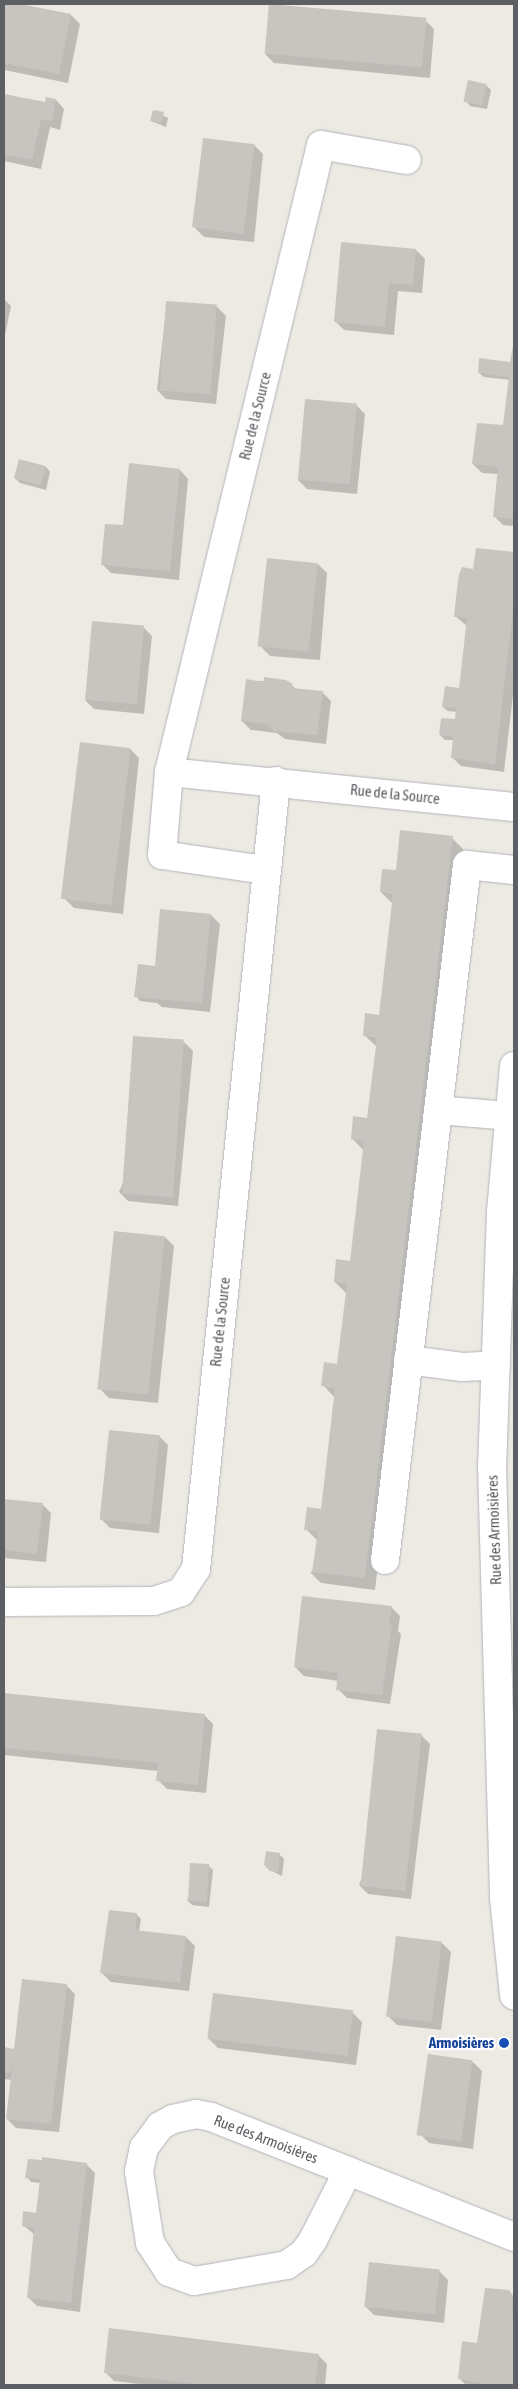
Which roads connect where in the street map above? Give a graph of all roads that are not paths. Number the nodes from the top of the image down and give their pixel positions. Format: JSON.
{"nodes":[{"id":1,"x":407,"y":160,"type":"dead end"},
{"id":2,"x":169,"y":772,"type":"junction"},
{"id":3,"x":276,"y":781,"type":"junction"},
{"id":4,"x":514,"y":807,"type":"edge"},
{"id":5,"x":265,"y":870,"type":"junction"},
{"id":6,"x":514,"y":870,"type":"edge"},
{"id":7,"x":514,"y":1066,"type":"edge"},
{"id":8,"x":438,"y":1110,"type":"junction"},
{"id":9,"x":509,"y":1116,"type":"junction"},
{"id":10,"x":408,"y":1360,"type":"junction"},
{"id":11,"x":496,"y":1365,"type":"junction"},
{"id":12,"x":504,"y":1412,"type":"edge"},
{"id":13,"x":385,"y":1560,"type":"dead end"},
{"id":14,"x":4,"y":1602,"type":"edge"},
{"id":15,"x":514,"y":1995,"type":"edge"},
{"id":16,"x":348,"y":2171,"type":"junction"},
{"id":17,"x":514,"y":2237,"type":"edge"}],
"edges":[{"from":1,"to":2,"type":"street","name":"Rue de la Source"},
{"from":2,"to":3,"type":"street","name":"Rue de la Source"},
{"from":2,"to":5,"type":"street","name":"Rue de la Source"},
{"from":3,"to":4,"type":"street","name":"Rue de la Source"},
{"from":3,"to":5,"type":"street","name":"Rue de la Source"},
{"from":5,"to":14,"type":"street","name":"Rue de la Source"},
{"from":6,"to":8,"type":"street"},
{"from":7,"to":9,"type":"street","name":"Rue des Armoisières"},
{"from":8,"to":9,"type":"street"},
{"from":8,"to":10,"type":"street"},
{"from":9,"to":11,"type":"street","name":"Rue des Armoisières"},
{"from":10,"to":11,"type":"street"},
{"from":10,"to":13,"type":"street"},
{"from":11,"to":12,"type":"street","name":"Rue des Armoisières"},
{"from":12,"to":15,"type":"street","name":"Rue des Armoisières"},
{"from":16,"to":16,"type":"street","name":"Rue des Armoisières"},
{"from":16,"to":17,"type":"street","name":"Rue des Armoisières"}]}
